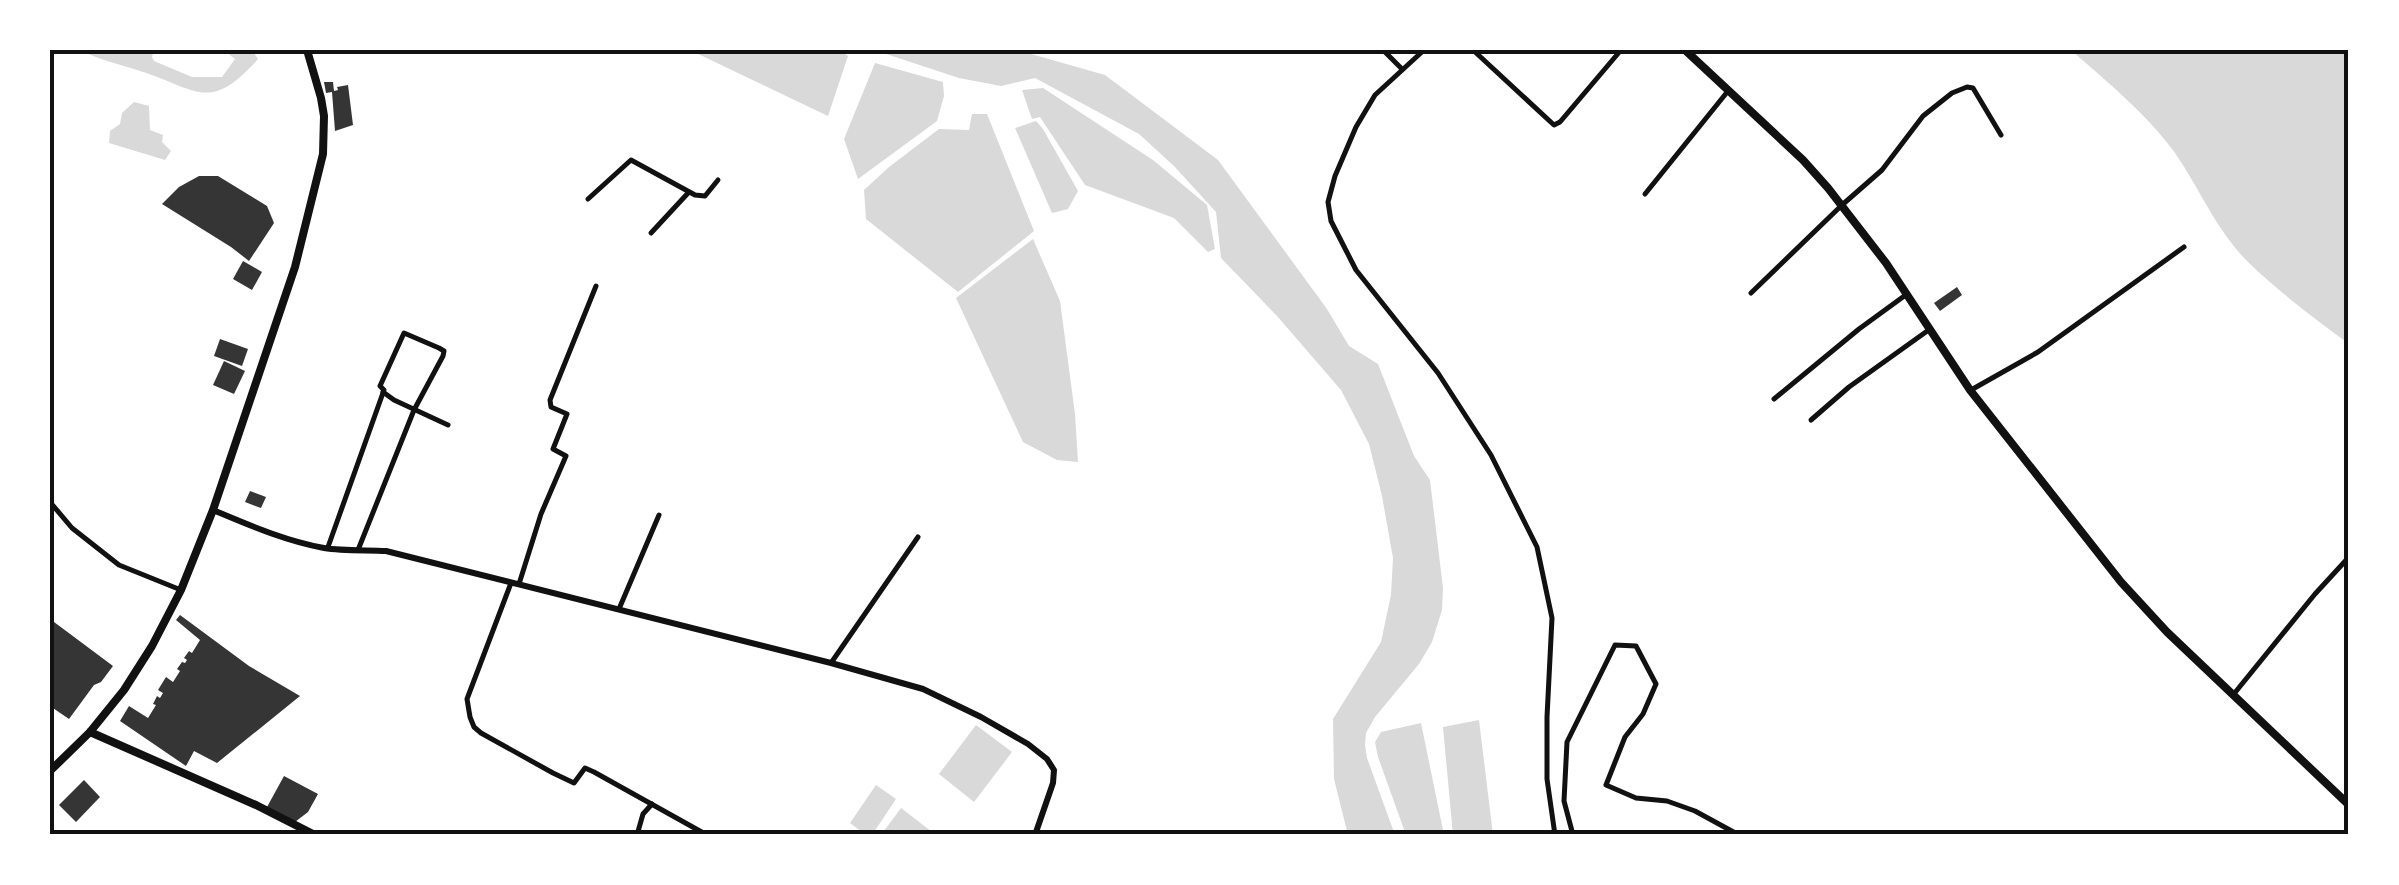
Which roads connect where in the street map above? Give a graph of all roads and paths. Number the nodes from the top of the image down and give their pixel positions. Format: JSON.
{"nodes":[{"id":1,"x":307,"y":50,"type":"edge"},
{"id":2,"x":1383,"y":50,"type":"edge"},
{"id":3,"x":1424,"y":50,"type":"edge"},
{"id":4,"x":1474,"y":50,"type":"edge"},
{"id":5,"x":1621,"y":50,"type":"edge"},
{"id":6,"x":1685,"y":50,"type":"edge"},
{"id":7,"x":1402,"y":70,"type":"junction"},
{"id":8,"x":1728,"y":91,"type":"junction"},
{"id":9,"x":2001,"y":135,"type":"dead end"},
{"id":10,"x":718,"y":180,"type":"dead end"},
{"id":11,"x":689,"y":192,"type":"junction"},
{"id":12,"x":1645,"y":194,"type":"dead end"},
{"id":13,"x":588,"y":200,"type":"dead end"},
{"id":14,"x":1842,"y":204,"type":"junction"},
{"id":15,"x":651,"y":234,"type":"dead end"},
{"id":16,"x":2184,"y":247,"type":"dead end"},
{"id":17,"x":596,"y":286,"type":"dead end"},
{"id":18,"x":1751,"y":293,"type":"dead end"},
{"id":19,"x":1907,"y":294,"type":"junction"},
{"id":20,"x":1930,"y":329,"type":"junction"},
{"id":21,"x":1970,"y":390,"type":"junction"},
{"id":22,"x":383,"y":392,"type":"junction"},
{"id":23,"x":1774,"y":400,"type":"dead end"},
{"id":24,"x":414,"y":410,"type":"junction"},
{"id":25,"x":1811,"y":420,"type":"dead end"},
{"id":26,"x":448,"y":426,"type":"dead end"},
{"id":27,"x":50,"y":502,"type":"edge"},
{"id":28,"x":213,"y":510,"type":"junction"},
{"id":29,"x":659,"y":515,"type":"dead end"},
{"id":30,"x":918,"y":537,"type":"dead end"},
{"id":31,"x":328,"y":549,"type":"junction"},
{"id":32,"x":358,"y":550,"type":"junction"},
{"id":33,"x":2349,"y":557,"type":"edge"},
{"id":34,"x":515,"y":584,"type":"junction"},
{"id":35,"x":181,"y":590,"type":"junction"},
{"id":36,"x":618,"y":611,"type":"junction"},
{"id":37,"x":831,"y":664,"type":"junction"},
{"id":38,"x":2233,"y":695,"type":"junction"},
{"id":39,"x":90,"y":732,"type":"junction"},
{"id":40,"x":50,"y":770,"type":"edge"},
{"id":41,"x":652,"y":804,"type":"junction"},
{"id":42,"x":2349,"y":804,"type":"edge"},
{"id":43,"x":315,"y":835,"type":"edge"},
{"id":44,"x":637,"y":835,"type":"edge"},
{"id":45,"x":707,"y":835,"type":"edge"},
{"id":46,"x":1034,"y":835,"type":"edge"},
{"id":47,"x":1555,"y":835,"type":"edge"},
{"id":48,"x":1573,"y":835,"type":"edge"},
{"id":49,"x":1738,"y":835,"type":"edge"}],
"edges":[{"from":1,"to":28,"type":"main road"},
{"from":2,"to":7,"type":"street"},
{"from":3,"to":7,"type":"street"},
{"from":4,"to":5,"type":"street"},
{"from":6,"to":8,"type":"main road"},
{"from":7,"to":47,"type":"street"},
{"from":8,"to":12,"type":"street"},
{"from":8,"to":14,"type":"main road"},
{"from":9,"to":14,"type":"street"},
{"from":10,"to":11,"type":"street"},
{"from":11,"to":13,"type":"street"},
{"from":11,"to":15,"type":"street"},
{"from":14,"to":18,"type":"street"},
{"from":14,"to":19,"type":"main road"},
{"from":16,"to":21,"type":"street"},
{"from":17,"to":34,"type":"street"},
{"from":19,"to":20,"type":"main road"},
{"from":19,"to":23,"type":"street"},
{"from":20,"to":21,"type":"main road"},
{"from":20,"to":25,"type":"street"},
{"from":21,"to":38,"type":"main road"},
{"from":22,"to":24,"type":"street"},
{"from":22,"to":24,"type":"street"},
{"from":22,"to":31,"type":"street"},
{"from":24,"to":26,"type":"street"},
{"from":24,"to":32,"type":"street"},
{"from":27,"to":35,"type":"street"},
{"from":28,"to":31,"type":"street"},
{"from":28,"to":35,"type":"main road"},
{"from":29,"to":36,"type":"street"},
{"from":30,"to":37,"type":"street"},
{"from":31,"to":32,"type":"street"},
{"from":32,"to":34,"type":"street"},
{"from":33,"to":38,"type":"street"},
{"from":34,"to":36,"type":"street"},
{"from":34,"to":41,"type":"street"},
{"from":35,"to":39,"type":"main road"},
{"from":36,"to":37,"type":"street"},
{"from":37,"to":46,"type":"street"},
{"from":38,"to":42,"type":"main road"},
{"from":39,"to":40,"type":"main road"},
{"from":39,"to":43,"type":"main road"},
{"from":41,"to":44,"type":"street"},
{"from":41,"to":45,"type":"street"},
{"from":48,"to":49,"type":"street"}]}
